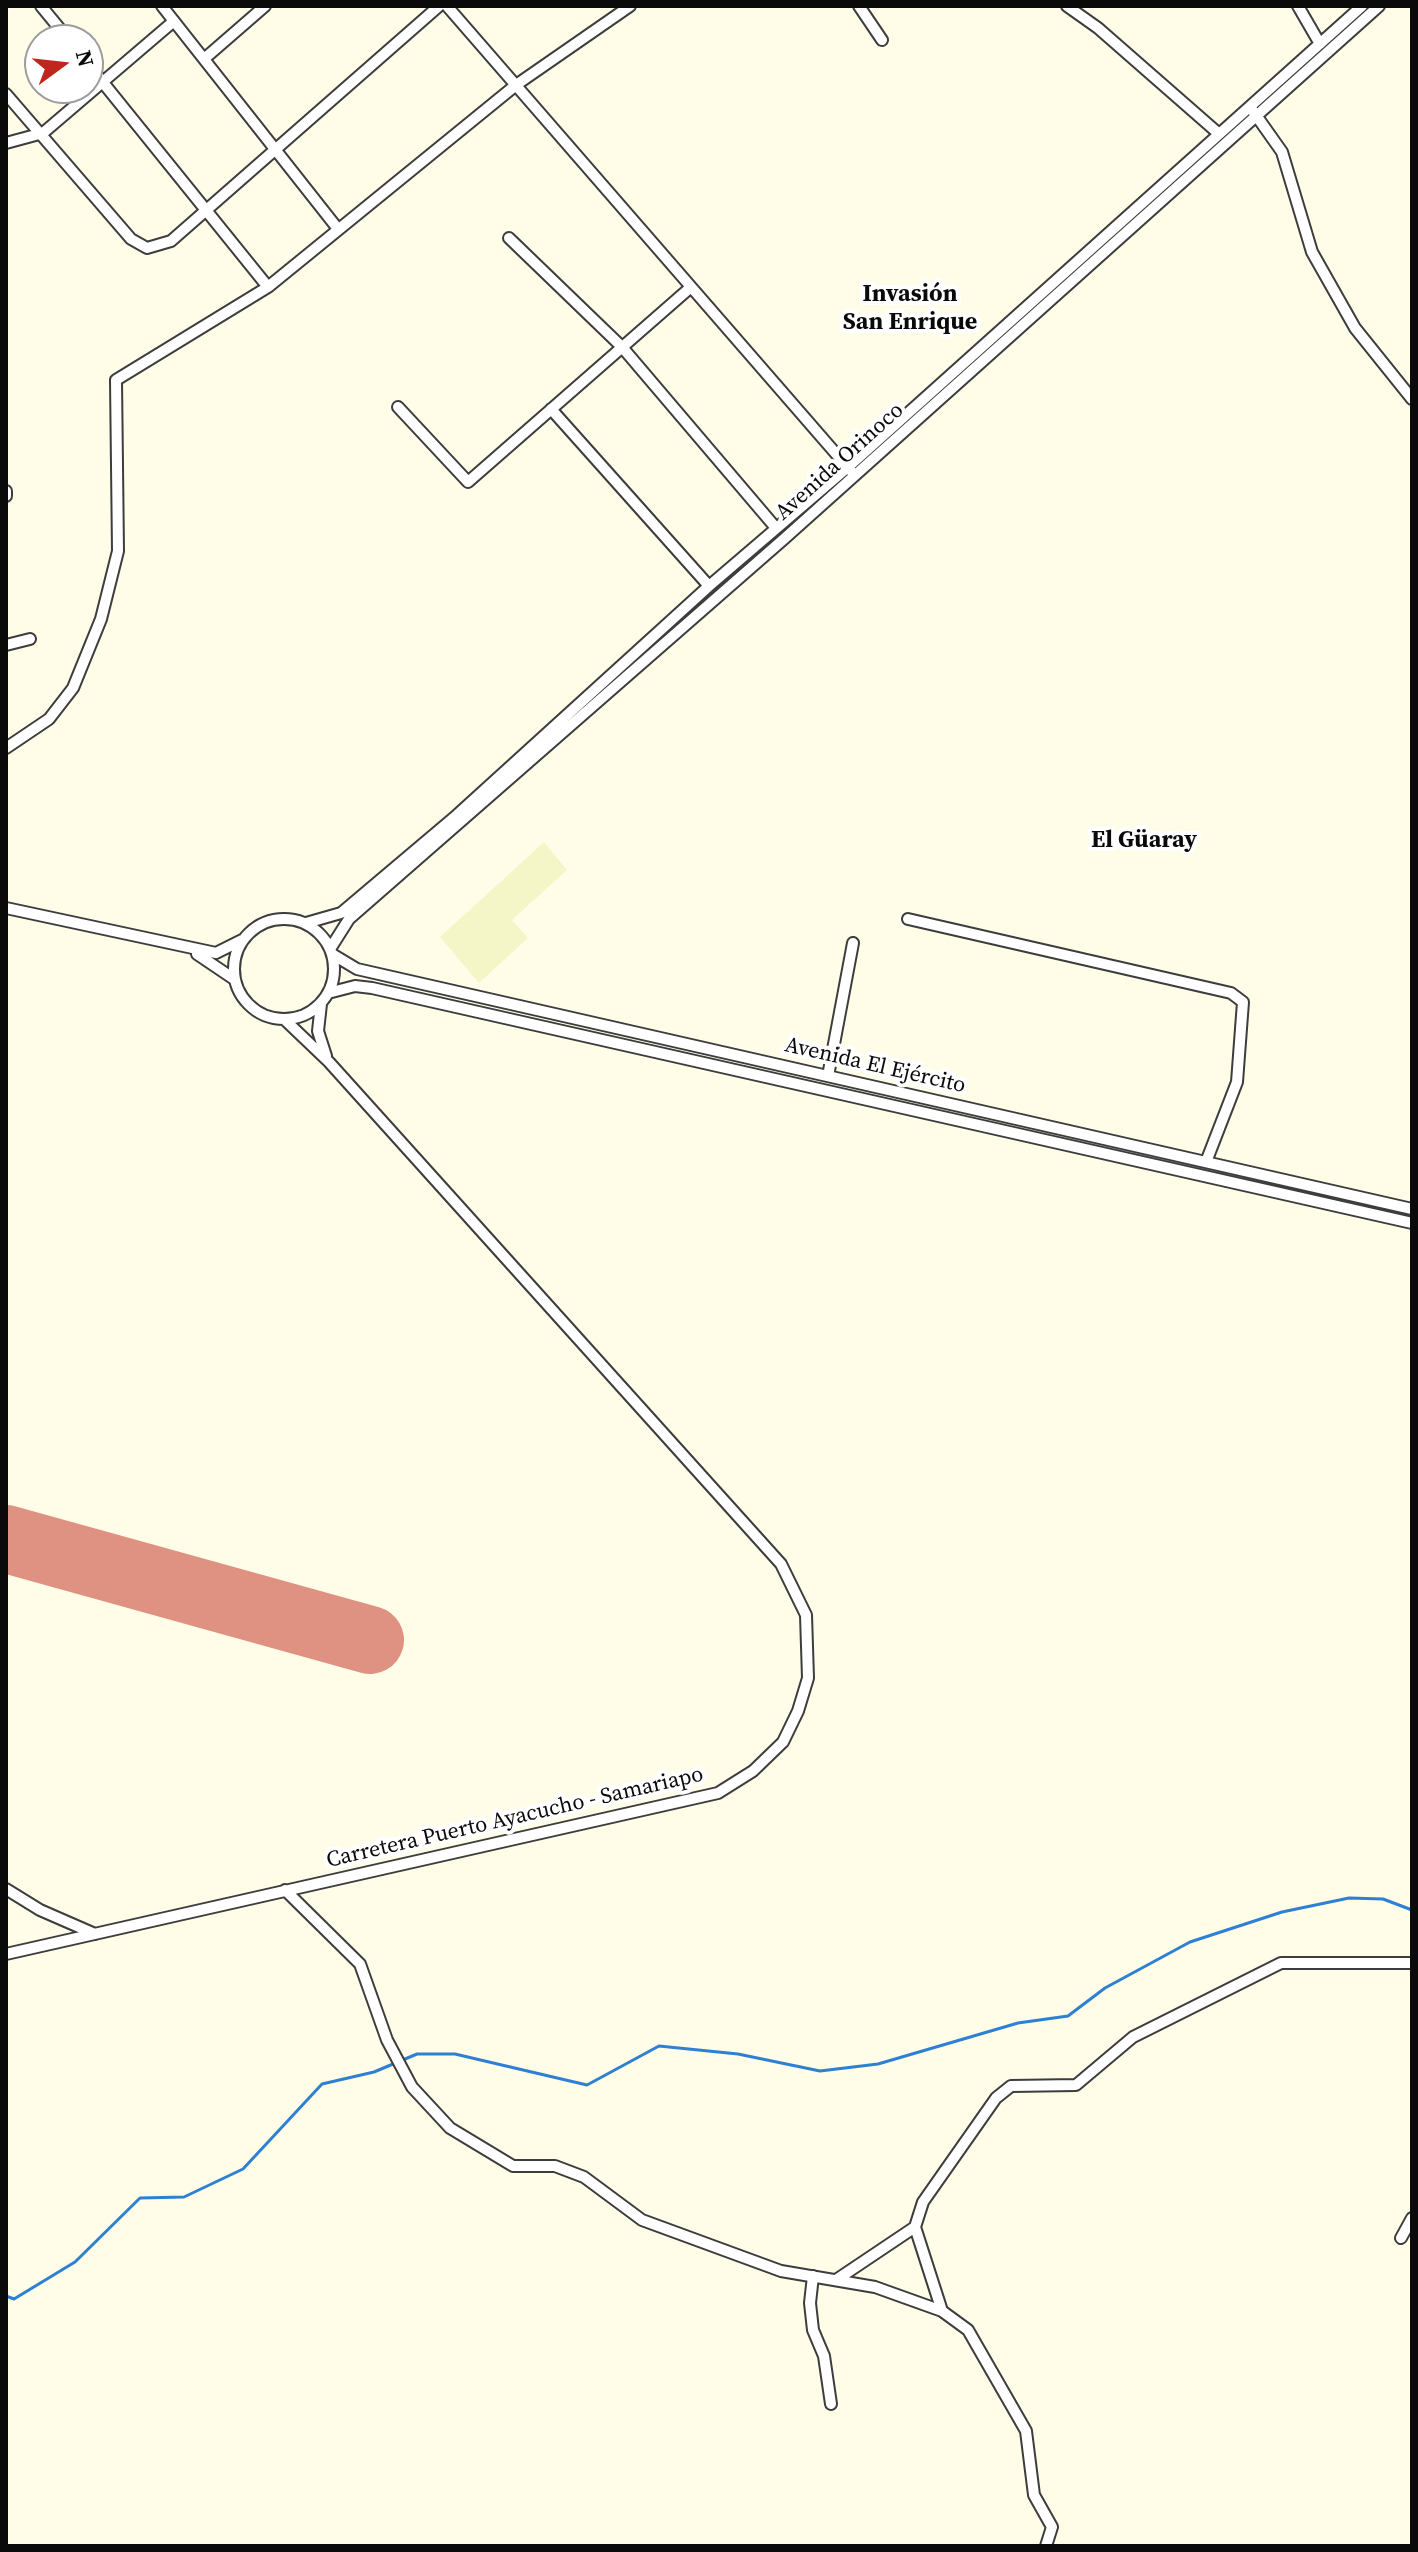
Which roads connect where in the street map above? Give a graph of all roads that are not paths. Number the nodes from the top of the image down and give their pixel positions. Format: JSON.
{"nodes":[{"id":1,"x":41,"y":6,"type":"edge"},
{"id":2,"x":162,"y":6,"type":"edge"},
{"id":3,"x":265,"y":6,"type":"edge"},
{"id":4,"x":439,"y":6,"type":"edge"},
{"id":5,"x":447,"y":6,"type":"edge"},
{"id":6,"x":630,"y":6,"type":"edge"},
{"id":7,"x":859,"y":6,"type":"edge"},
{"id":8,"x":1067,"y":6,"type":"edge"},
{"id":9,"x":1298,"y":6,"type":"edge"},
{"id":10,"x":1362,"y":6,"type":"edge"},
{"id":11,"x":1379,"y":6,"type":"edge"},
{"id":12,"x":174,"y":21,"type":"junction"},
{"id":13,"x":56,"y":24,"type":"edge"},
{"id":14,"x":882,"y":40,"type":"dead end"},
{"id":15,"x":1320,"y":44,"type":"junction"},
{"id":16,"x":204,"y":59,"type":"junction"},
{"id":17,"x":104,"y":80,"type":"edge"},
{"id":18,"x":104,"y":84,"type":"edge"},
{"id":19,"x":516,"y":85,"type":"junction"},
{"id":20,"x":6,"y":94,"type":"edge"},
{"id":21,"x":77,"y":104,"type":"edge"},
{"id":22,"x":1249,"y":107,"type":"junction"},
{"id":23,"x":1257,"y":116,"type":"junction"},
{"id":24,"x":43,"y":133,"type":"junction"},
{"id":25,"x":1218,"y":133,"type":"junction"},
{"id":26,"x":6,"y":143,"type":"edge"},
{"id":27,"x":275,"y":149,"type":"junction"},
{"id":28,"x":206,"y":209,"type":"junction"},
{"id":29,"x":338,"y":229,"type":"junction"},
{"id":30,"x":509,"y":238,"type":"dead end"},
{"id":31,"x":268,"y":287,"type":"junction"},
{"id":32,"x":691,"y":287,"type":"junction"},
{"id":33,"x":622,"y":347,"type":"junction"},
{"id":34,"x":1412,"y":399,"type":"edge"},
{"id":35,"x":398,"y":407,"type":"dead end"},
{"id":36,"x":551,"y":409,"type":"junction"},
{"id":37,"x":851,"y":471,"type":"junction"},
{"id":38,"x":776,"y":528,"type":"junction"},
{"id":39,"x":709,"y":586,"type":"junction"},
{"id":40,"x":30,"y":639,"type":"dead end"},
{"id":41,"x":6,"y":645,"type":"edge"},
{"id":42,"x":6,"y":748,"type":"edge"},
{"id":43,"x":6,"y":908,"type":"edge"},
{"id":44,"x":908,"y":919,"type":"dead end"},
{"id":45,"x":306,"y":923,"type":"junction"},
{"id":46,"x":242,"y":940,"type":"junction"},
{"id":47,"x":853,"y":943,"type":"dead end"},
{"id":48,"x":188,"y":949,"type":"junction"},
{"id":49,"x":331,"y":951,"type":"junction"},
{"id":50,"x":234,"y":979,"type":"junction"},
{"id":51,"x":328,"y":993,"type":"junction"},
{"id":52,"x":321,"y":1004,"type":"junction"},
{"id":53,"x":285,"y":1020,"type":"junction"},
{"id":54,"x":329,"y":1062,"type":"junction"},
{"id":55,"x":828,"y":1076,"type":"junction"},
{"id":56,"x":1206,"y":1162,"type":"junction"},
{"id":57,"x":1412,"y":1209,"type":"edge"},
{"id":58,"x":1412,"y":1223,"type":"edge"},
{"id":59,"x":6,"y":1889,"type":"edge"},
{"id":60,"x":285,"y":1890,"type":"junction"},
{"id":61,"x":95,"y":1934,"type":"junction"},
{"id":62,"x":6,"y":1954,"type":"edge"},
{"id":63,"x":1412,"y":1963,"type":"edge"},
{"id":64,"x":1412,"y":2218,"type":"edge"},
{"id":65,"x":915,"y":2227,"type":"junction"},
{"id":66,"x":1401,"y":2238,"type":"dead end"},
{"id":67,"x":813,"y":2276,"type":"junction"},
{"id":68,"x":836,"y":2280,"type":"junction"},
{"id":69,"x":942,"y":2311,"type":"junction"},
{"id":70,"x":831,"y":2404,"type":"dead end"},
{"id":71,"x":1046,"y":2546,"type":"edge"}],
"edges":[{"from":1,"to":13,"type":"street"},
{"from":2,"to":12,"type":"street"},
{"from":3,"to":16,"type":"street"},
{"from":4,"to":27,"type":"street"},
{"from":5,"to":19,"type":"street"},
{"from":6,"to":19,"type":"street"},
{"from":7,"to":14,"type":"street"},
{"from":8,"to":25,"type":"street"},
{"from":9,"to":15,"type":"street"},
{"from":10,"to":15,"type":"street","name":"Avenida Orinoco"},
{"from":11,"to":23,"type":"street","name":"Avenida Orinoco"},
{"from":12,"to":16,"type":"street"},
{"from":12,"to":17,"type":"street"},
{"from":15,"to":22,"type":"street","name":"Avenida Orinoco"},
{"from":16,"to":27,"type":"street"},
{"from":18,"to":28,"type":"street"},
{"from":19,"to":29,"type":"street"},
{"from":19,"to":32,"type":"street"},
{"from":20,"to":24,"type":"street"},
{"from":21,"to":24,"type":"street"},
{"from":22,"to":23,"type":"street"},
{"from":22,"to":25,"type":"street","name":"Avenida Orinoco"},
{"from":23,"to":34,"type":"street"},
{"from":23,"to":37,"type":"street","name":"Avenida Orinoco"},
{"from":24,"to":26,"type":"street"},
{"from":24,"to":28,"type":"street"},
{"from":25,"to":37,"type":"street","name":"Avenida Orinoco"},
{"from":27,"to":28,"type":"street"},
{"from":27,"to":29,"type":"street"},
{"from":28,"to":31,"type":"street"},
{"from":29,"to":31,"type":"street"},
{"from":30,"to":33,"type":"street"},
{"from":31,"to":42,"type":"street"},
{"from":32,"to":33,"type":"street"},
{"from":32,"to":37,"type":"street"},
{"from":33,"to":36,"type":"street"},
{"from":33,"to":38,"type":"street"},
{"from":35,"to":36,"type":"street"},
{"from":36,"to":39,"type":"street"},
{"from":37,"to":38,"type":"street","name":"Avenida Orinoco"},
{"from":37,"to":49,"type":"street","name":"Avenida Orinoco"},
{"from":38,"to":39,"type":"street","name":"Avenida Orinoco"},
{"from":39,"to":45,"type":"street","name":"Avenida Orinoco"},
{"from":40,"to":41,"type":"street"},
{"from":43,"to":48,"type":"street"},
{"from":44,"to":56,"type":"street"},
{"from":45,"to":46,"type":"street"},
{"from":45,"to":49,"type":"street"},
{"from":46,"to":48,"type":"street"},
{"from":46,"to":50,"type":"street"},
{"from":47,"to":55,"type":"street"},
{"from":48,"to":50,"type":"street"},
{"from":49,"to":51,"type":"street"},
{"from":49,"to":55,"type":"street","name":"Avenida El Ejército"},
{"from":50,"to":53,"type":"street"},
{"from":51,"to":52,"type":"street"},
{"from":51,"to":58,"type":"street","name":"Avenida El Ejército"},
{"from":52,"to":53,"type":"street"},
{"from":52,"to":54,"type":"street","name":"Carretera Puerto Ayacucho - Samariapo"},
{"from":53,"to":54,"type":"street","name":"Carretera Puerto Ayacucho - Samariapo"},
{"from":54,"to":60,"type":"street","name":"Carretera Puerto Ayacucho - Samariapo"},
{"from":55,"to":56,"type":"street","name":"Avenida El Ejército"},
{"from":56,"to":57,"type":"street","name":"Avenida El Ejército"},
{"from":59,"to":61,"type":"street"},
{"from":60,"to":61,"type":"street","name":"Carretera Puerto Ayacucho - Samariapo"},
{"from":60,"to":67,"type":"street"},
{"from":61,"to":62,"type":"street","name":"Carretera Puerto Ayacucho - Samariapo"},
{"from":63,"to":65,"type":"street"},
{"from":64,"to":66,"type":"street"},
{"from":65,"to":68,"type":"street"},
{"from":65,"to":69,"type":"street"},
{"from":67,"to":68,"type":"street"},
{"from":67,"to":70,"type":"street"},
{"from":68,"to":69,"type":"street"},
{"from":69,"to":71,"type":"street"}]}
